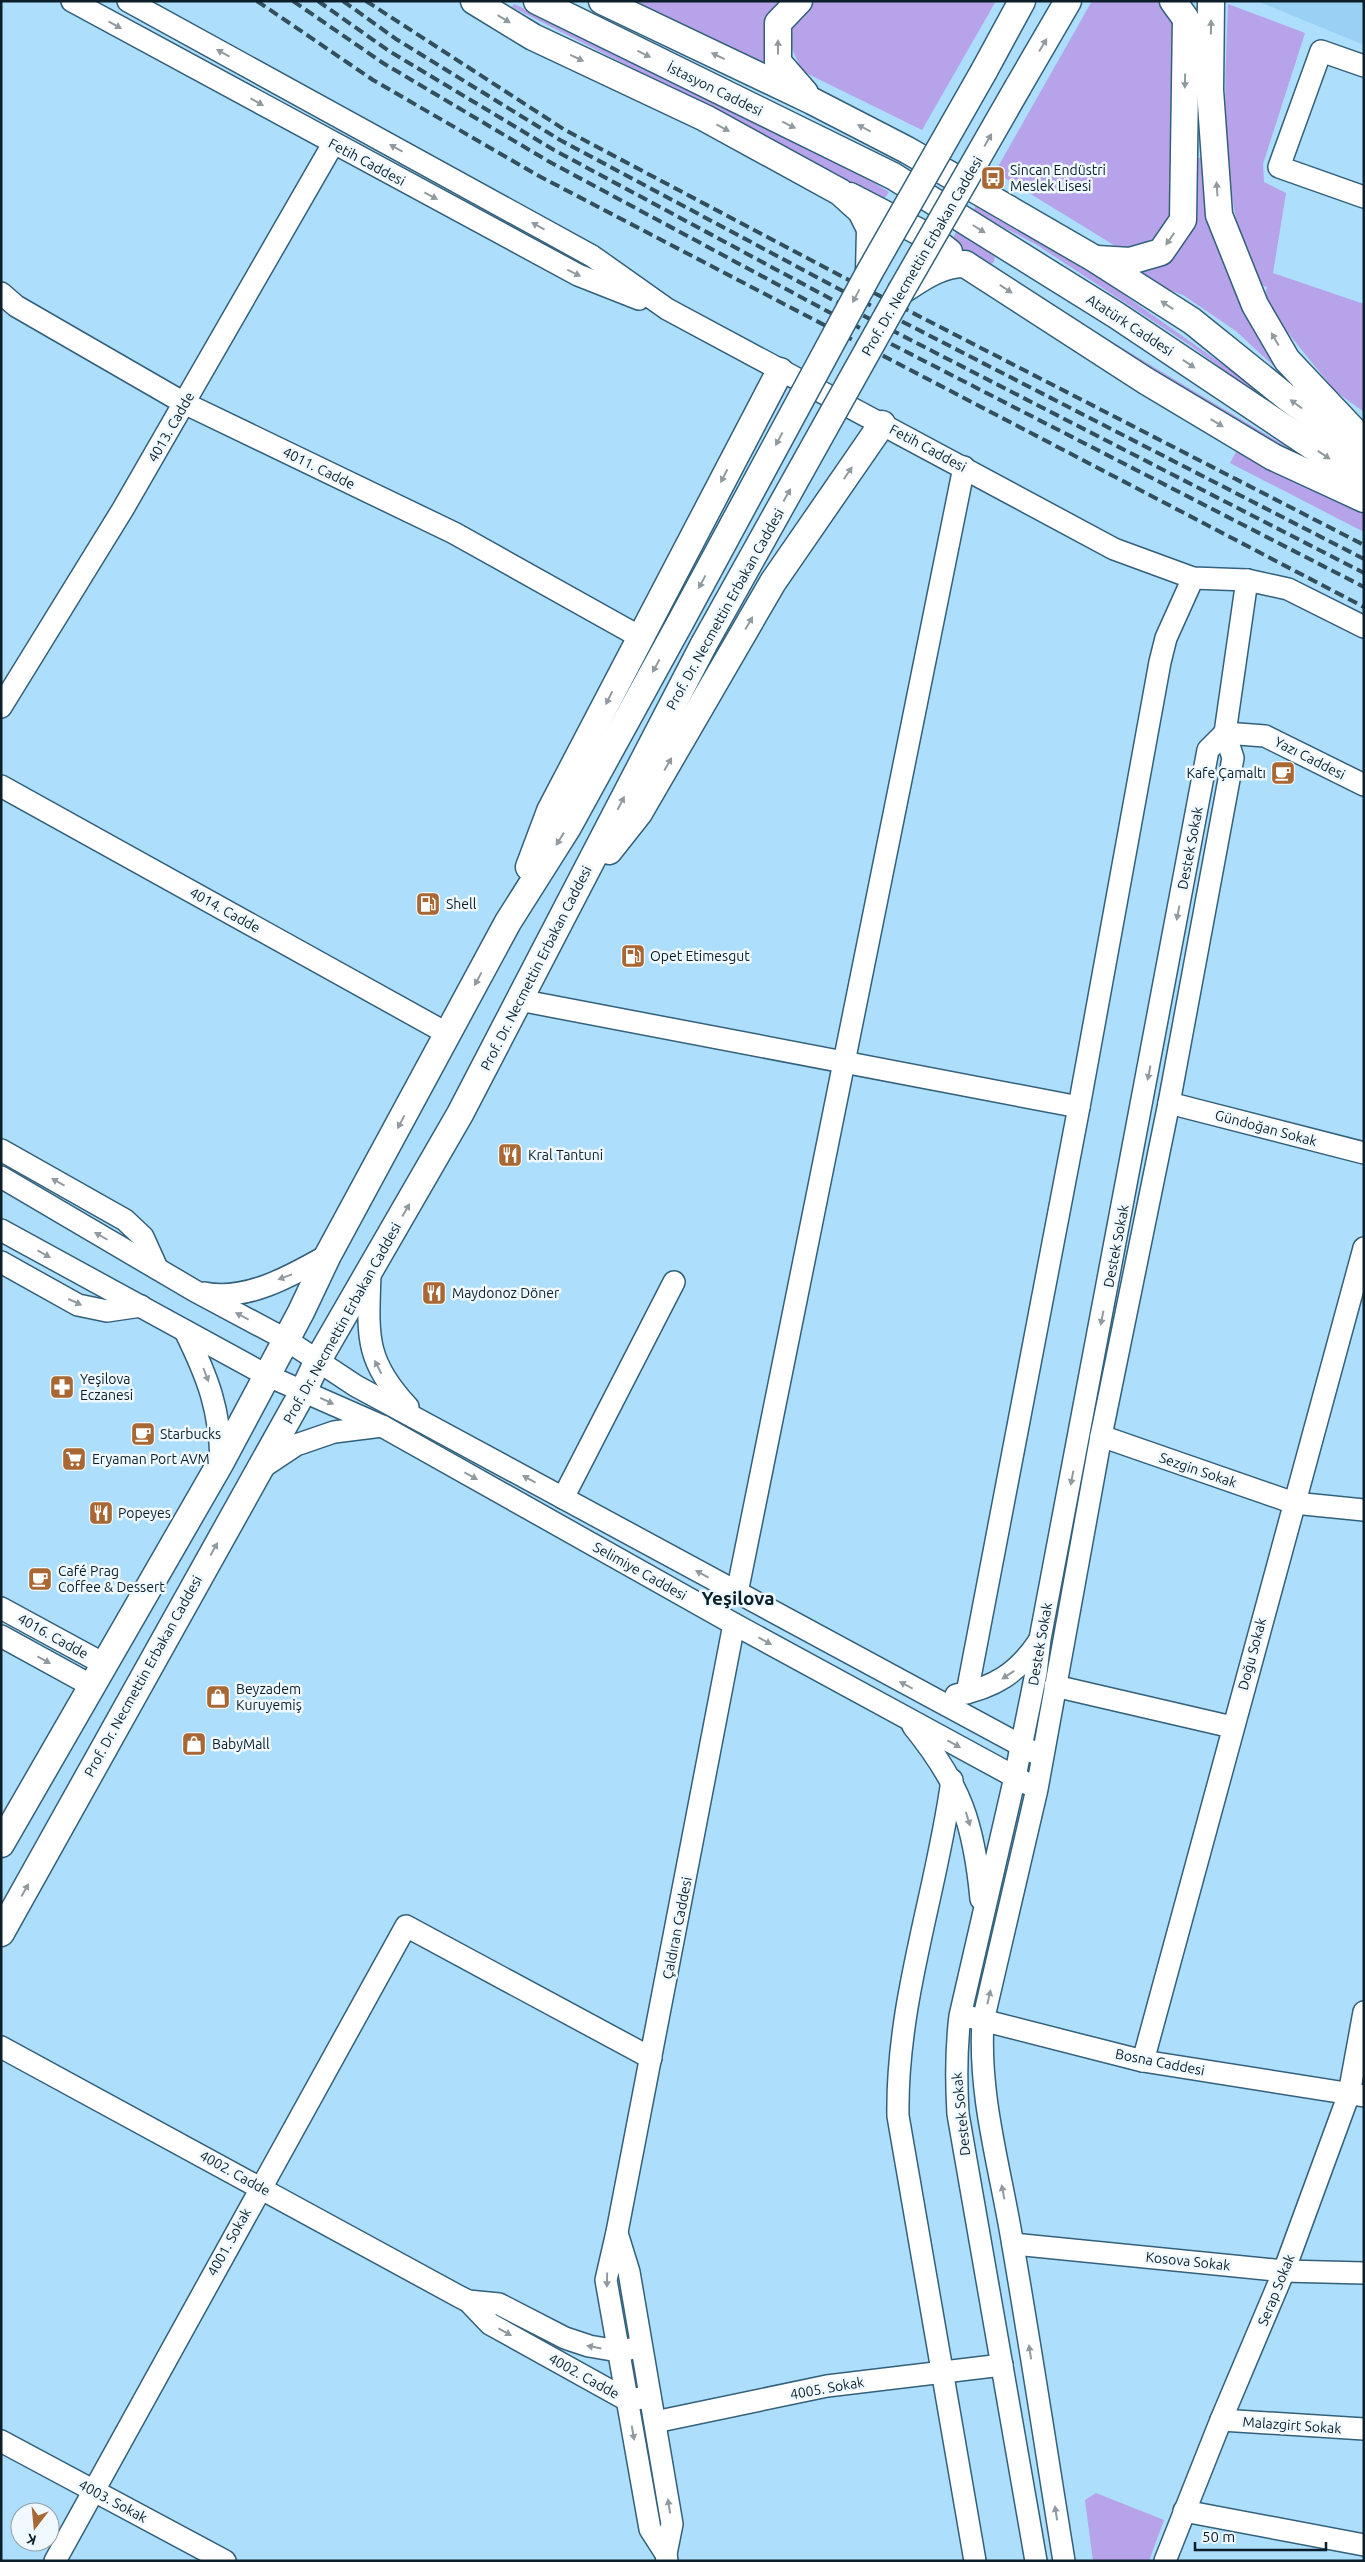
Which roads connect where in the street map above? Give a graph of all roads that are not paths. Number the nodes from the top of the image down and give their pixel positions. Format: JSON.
{"nodes":[{"id":1,"x":72,"y":1,"type":"edge"},
{"id":2,"x":128,"y":1,"type":"edge"},
{"id":3,"x":474,"y":1,"type":"edge"},
{"id":4,"x":537,"y":1,"type":"edge"},
{"id":5,"x":602,"y":1,"type":"edge"},
{"id":6,"x":799,"y":1,"type":"edge"},
{"id":7,"x":1022,"y":1,"type":"edge"},
{"id":8,"x":1080,"y":1,"type":"edge"},
{"id":9,"x":1173,"y":1,"type":"edge"},
{"id":10,"x":1211,"y":1,"type":"edge"},
{"id":11,"x":1064,"y":10,"type":"edge"},
{"id":12,"x":1364,"y":66,"type":"edge"},
{"id":13,"x":812,"y":101,"type":"junction"},
{"id":14,"x":333,"y":144,"type":"junction"},
{"id":15,"x":892,"y":176,"type":"joint"},
{"id":16,"x":840,"y":192,"type":"junction"},
{"id":17,"x":1364,"y":197,"type":"edge"},
{"id":18,"x":898,"y":221,"type":"junction"},
{"id":19,"x":931,"y":238,"type":"junction"},
{"id":20,"x":1095,"y":259,"type":"junction"},
{"id":21,"x":965,"y":264,"type":"junction"},
{"id":22,"x":868,"y":273,"type":"junction"},
{"id":23,"x":901,"y":291,"type":"junction"},
{"id":24,"x":1,"y":293,"type":"edge"},
{"id":25,"x":667,"y":310,"type":"junction"},
{"id":26,"x":780,"y":371,"type":"junction"},
{"id":27,"x":184,"y":403,"type":"junction"},
{"id":28,"x":882,"y":424,"type":"junction"},
{"id":29,"x":1364,"y":442,"type":"edge"},
{"id":30,"x":1364,"y":454,"type":"edge"},
{"id":31,"x":964,"y":468,"type":"junction"},
{"id":32,"x":1364,"y":481,"type":"edge"},
{"id":33,"x":1364,"y":499,"type":"edge"},
{"id":34,"x":1193,"y":578,"type":"junction"},
{"id":35,"x":1247,"y":580,"type":"junction"},
{"id":36,"x":1364,"y":627,"type":"edge"},
{"id":37,"x":640,"y":637,"type":"junction"},
{"id":38,"x":1,"y":706,"type":"edge"},
{"id":39,"x":1225,"y":733,"type":"junction"},
{"id":40,"x":1364,"y":785,"type":"edge"},
{"id":41,"x":1,"y":786,"type":"edge"},
{"id":42,"x":569,"y":903,"type":"junction"},
{"id":43,"x":508,"y":922,"type":"junction"},
{"id":44,"x":519,"y":1000,"type":"junction"},
{"id":45,"x":448,"y":1034,"type":"junction"},
{"id":46,"x":842,"y":1061,"type":"junction"},
{"id":47,"x":1169,"y":1103,"type":"junction"},
{"id":48,"x":1079,"y":1107,"type":"junction"},
{"id":49,"x":1,"y":1150,"type":"edge"},
{"id":50,"x":1364,"y":1154,"type":"edge"},
{"id":51,"x":1,"y":1177,"type":"edge"},
{"id":52,"x":1,"y":1230,"type":"edge"},
{"id":53,"x":1364,"y":1248,"type":"edge"},
{"id":54,"x":328,"y":1256,"type":"junction"},
{"id":55,"x":1,"y":1262,"type":"edge"},
{"id":56,"x":157,"y":1268,"type":"junction"},
{"id":57,"x":370,"y":1273,"type":"junction"},
{"id":58,"x":1360,"y":1281,"type":"edge"},
{"id":59,"x":674,"y":1282,"type":"dead end"},
{"id":60,"x":195,"y":1290,"type":"junction"},
{"id":61,"x":141,"y":1306,"type":"junction"},
{"id":62,"x":186,"y":1331,"type":"junction"},
{"id":63,"x":285,"y":1339,"type":"junction"},
{"id":64,"x":318,"y":1360,"type":"junction"},
{"id":65,"x":266,"y":1375,"type":"junction"},
{"id":66,"x":304,"y":1390,"type":"junction"},
{"id":67,"x":419,"y":1418,"type":"junction"},
{"id":68,"x":382,"y":1426,"type":"junction"},
{"id":69,"x":1101,"y":1436,"type":"junction"},
{"id":70,"x":220,"y":1462,"type":"junction"},
{"id":71,"x":258,"y":1471,"type":"junction"},
{"id":72,"x":563,"y":1498,"type":"junction"},
{"id":73,"x":1294,"y":1503,"type":"junction"},
{"id":74,"x":1364,"y":1510,"type":"edge"},
{"id":75,"x":737,"y":1593,"type":"junction"},
{"id":76,"x":1,"y":1608,"type":"edge"},
{"id":77,"x":734,"y":1624,"type":"junction"},
{"id":78,"x":1,"y":1636,"type":"edge"},
{"id":79,"x":1040,"y":1639,"type":"junction"},
{"id":80,"x":98,"y":1675,"type":"junction"},
{"id":81,"x":1055,"y":1686,"type":"junction"},
{"id":82,"x":967,"y":1693,"type":"junction"},
{"id":83,"x":930,"y":1697,"type":"junction"},
{"id":84,"x":907,"y":1718,"type":"junction"},
{"id":85,"x":1232,"y":1727,"type":"junction"},
{"id":86,"x":1021,"y":1746,"type":"junction"},
{"id":87,"x":1042,"y":1756,"type":"junction"},
{"id":88,"x":1015,"y":1777,"type":"junction"},
{"id":89,"x":952,"y":1780,"type":"junction"},
{"id":90,"x":1037,"y":1789,"type":"junction"},
{"id":91,"x":1,"y":1844,"type":"edge"},
{"id":92,"x":983,"y":1916,"type":"junction"},
{"id":93,"x":1,"y":1933,"type":"edge"},
{"id":94,"x":1364,"y":2012,"type":"edge"},
{"id":95,"x":960,"y":2015,"type":"junction"},
{"id":96,"x":984,"y":2021,"type":"junction"},
{"id":97,"x":1,"y":2047,"type":"edge"},
{"id":98,"x":651,"y":2058,"type":"junction"},
{"id":99,"x":1143,"y":2061,"type":"junction"},
{"id":100,"x":1356,"y":2095,"type":"edge"},
{"id":101,"x":260,"y":2186,"type":"junction"},
{"id":102,"x":617,"y":2232,"type":"junction"},
{"id":103,"x":1013,"y":2244,"type":"junction"},
{"id":104,"x":1284,"y":2271,"type":"junction"},
{"id":105,"x":1364,"y":2273,"type":"edge"},
{"id":106,"x":468,"y":2301,"type":"junction"},
{"id":107,"x":642,"y":2347,"type":"junction"},
{"id":108,"x":618,"y":2351,"type":"junction"},
{"id":109,"x":1002,"y":2365,"type":"junction"},
{"id":110,"x":943,"y":2372,"type":"junction"},
{"id":111,"x":650,"y":2397,"type":"junction"},
{"id":112,"x":627,"y":2400,"type":"junction"},
{"id":113,"x":1221,"y":2420,"type":"junction"},
{"id":114,"x":655,"y":2422,"type":"junction"},
{"id":115,"x":1364,"y":2429,"type":"edge"},
{"id":116,"x":1,"y":2441,"type":"edge"},
{"id":117,"x":93,"y":2491,"type":"junction"},
{"id":118,"x":1184,"y":2511,"type":"junction"},
{"id":119,"x":1364,"y":2545,"type":"edge"},
{"id":120,"x":667,"y":2557,"type":"edge"},
{"id":121,"x":55,"y":2561,"type":"edge"},
{"id":122,"x":225,"y":2561,"type":"edge"},
{"id":123,"x":975,"y":2561,"type":"edge"},
{"id":124,"x":1036,"y":2561,"type":"edge"},
{"id":125,"x":1064,"y":2561,"type":"edge"},
{"id":126,"x":1165,"y":2561,"type":"edge"}],
"edges":[{"from":1,"to":14,"type":"street","name":"Fetih Caddesi","one_way":true},
{"from":25,"to":2,"type":"street","name":"Fetih Caddesi","one_way":true},
{"from":3,"to":16,"type":"main road","one_way":true},
{"from":4,"to":15,"type":"main road","name":"İstasyon Caddesi","one_way":true},
{"from":13,"to":5,"type":"main road","one_way":true},
{"from":13,"to":6,"type":"main road","one_way":true},
{"from":7,"to":18,"type":"main road","bridge":true},
{"from":8,"to":11,"type":"main road","name":"Prof. Dr. Necmettin Erbakan Caddesi"},
{"from":9,"to":20,"type":"main road","one_way":true},
{"from":29,"to":10,"type":"main road","one_way":true},
{"from":19,"to":11,"type":"main road","name":"Prof. Dr. Necmettin Erbakan Caddesi","one_way":true,"bridge":true},
{"from":12,"to":17,"type":"street"},
{"from":20,"to":13,"type":"main road","one_way":true},
{"from":14,"to":25,"type":"street","name":"Fetih Caddesi","one_way":true},
{"from":14,"to":27,"type":"street","name":"4013. Cadde"},
{"from":15,"to":32,"type":"main road","name":"Atatürk Caddesi","one_way":true},
{"from":16,"to":18,"type":"main road"},
{"from":16,"to":22,"type":"main road"},
{"from":18,"to":19,"type":"main road"},
{"from":18,"to":22,"type":"main road","bridge":true},
{"from":19,"to":21,"type":"main road"},
{"from":19,"to":23,"type":"main road","name":"Prof. Dr. Necmettin Erbakan Caddesi","bridge":true},
{"from":30,"to":20,"type":"main road","one_way":true},
{"from":21,"to":23,"type":"main road"},
{"from":21,"to":33,"type":"main road","one_way":true},
{"from":22,"to":43,"type":"main road","one_way":true,"bridge":true},
{"from":42,"to":23,"type":"main road","name":"Prof. Dr. Necmettin Erbakan Caddesi","one_way":true,"bridge":true},
{"from":24,"to":27,"type":"street","name":"4011. Cadde"},
{"from":25,"to":26,"type":"street","name":"Fetih Caddesi"},
{"from":26,"to":28,"type":"street","name":"Fetih Caddesi"},
{"from":26,"to":37,"type":"main road","one_way":true},
{"from":27,"to":37,"type":"street","name":"4011. Cadde"},
{"from":27,"to":38,"type":"street","name":"4013. Cadde"},
{"from":28,"to":31,"type":"street","name":"Fetih Caddesi"},
{"from":42,"to":28,"type":"main road","one_way":true},
{"from":31,"to":34,"type":"street","name":"Fetih Caddesi"},
{"from":31,"to":46,"type":"street"},
{"from":34,"to":35,"type":"street","name":"Fetih Caddesi"},
{"from":34,"to":48,"type":"street"},
{"from":35,"to":36,"type":"street","name":"Fetih Caddesi"},
{"from":35,"to":39,"type":"street","name":"Destek Sokak"},
{"from":37,"to":43,"type":"main road","one_way":true},
{"from":39,"to":40,"type":"street","name":"Yazı Caddesi"},
{"from":39,"to":47,"type":"street","name":"Destek Sokak"},
{"from":39,"to":79,"type":"street","name":"Destek Sokak","one_way":true},
{"from":41,"to":45,"type":"street","name":"4014. Cadde"},
{"from":42,"to":44,"type":"main road","name":"Prof. Dr. Necmettin Erbakan Caddesi"},
{"from":43,"to":45,"type":"main road","one_way":true},
{"from":44,"to":46,"type":"street"},
{"from":57,"to":44,"type":"main road","name":"Prof. Dr. Necmettin Erbakan Caddesi","one_way":true},
{"from":45,"to":54,"type":"main road","one_way":true},
{"from":46,"to":48,"type":"street"},
{"from":46,"to":75,"type":"street"},
{"from":47,"to":50,"type":"street","name":"Gündoğan Sokak"},
{"from":47,"to":69,"type":"street","name":"Destek Sokak"},
{"from":48,"to":82,"type":"street"},
{"from":56,"to":49,"type":"street","one_way":true},
{"from":56,"to":51,"type":"street","name":"Selimiye Caddesi","one_way":true},
{"from":52,"to":61,"type":"street","name":"Selimiye Caddesi","one_way":true},
{"from":53,"to":58,"type":"street","name":"Doğu Sokak"},
{"from":54,"to":60,"type":"street","one_way":true},
{"from":54,"to":63,"type":"main road"},
{"from":55,"to":61,"type":"street","one_way":true},
{"from":56,"to":60,"type":"street","name":"Selimiye Caddesi"},
{"from":57,"to":64,"type":"main road","name":"Prof. Dr. Necmettin Erbakan Caddesi"},
{"from":67,"to":57,"type":"street","one_way":true},
{"from":58,"to":73,"type":"street","name":"Doğu Sokak"},
{"from":59,"to":72,"type":"street"},
{"from":63,"to":60,"type":"street","name":"Selimiye Caddesi","one_way":true},
{"from":61,"to":62,"type":"street","name":"Selimiye Caddesi"},
{"from":62,"to":65,"type":"street","name":"Selimiye Caddesi"},
{"from":62,"to":70,"type":"street","one_way":true},
{"from":63,"to":64,"type":"street","name":"Selimiye Caddesi"},
{"from":63,"to":65,"type":"main road"},
{"from":64,"to":66,"type":"main road","name":"Prof. Dr. Necmettin Erbakan Caddesi"},
{"from":64,"to":67,"type":"street","name":"Selimiye Caddesi"},
{"from":65,"to":66,"type":"street","name":"Selimiye Caddesi"},
{"from":65,"to":70,"type":"main road"},
{"from":66,"to":68,"type":"street","name":"Selimiye Caddesi","one_way":true},
{"from":66,"to":71,"type":"main road","name":"Prof. Dr. Necmettin Erbakan Caddesi"},
{"from":72,"to":67,"type":"street","name":"Selimiye Caddesi","one_way":true},
{"from":68,"to":71,"type":"street"},
{"from":68,"to":77,"type":"street","name":"Selimiye Caddesi","one_way":true},
{"from":69,"to":73,"type":"street","name":"Sezgin Sokak"},
{"from":69,"to":81,"type":"street","name":"Destek Sokak"},
{"from":70,"to":80,"type":"main road"},
{"from":93,"to":71,"type":"main road","name":"Prof. Dr. Necmettin Erbakan Caddesi","one_way":true},
{"from":75,"to":72,"type":"street","name":"Selimiye Caddesi","one_way":true},
{"from":73,"to":74,"type":"street","name":"Sezgin Sokak"},
{"from":73,"to":85,"type":"street","name":"Doğu Sokak"},
{"from":83,"to":75,"type":"street","name":"Selimiye Caddesi","one_way":true},
{"from":76,"to":80,"type":"street","name":"4016. Cadde"},
{"from":77,"to":84,"type":"street","name":"Selimiye Caddesi","one_way":true},
{"from":77,"to":98,"type":"street","name":"Çaldıran Caddesi"},
{"from":78,"to":80,"type":"street","name":"4016. Cadde","one_way":true},
{"from":79,"to":82,"type":"street","one_way":true},
{"from":79,"to":86,"type":"street","name":"Destek Sokak"},
{"from":80,"to":91,"type":"main road"},
{"from":81,"to":85,"type":"street"},
{"from":81,"to":87,"type":"street","name":"Destek Sokak"},
{"from":82,"to":83,"type":"street"},
{"from":83,"to":86,"type":"street","name":"Selimiye Caddesi"},
{"from":84,"to":88,"type":"street","name":"Selimiye Caddesi","one_way":true},
{"from":84,"to":89,"type":"street"},
{"from":85,"to":99,"type":"street","name":"Doğu Sokak"},
{"from":86,"to":87,"type":"street","name":"Selimiye Caddesi"},
{"from":86,"to":88,"type":"street","name":"Destek Sokak"},
{"from":87,"to":90,"type":"street","name":"Destek Sokak"},
{"from":88,"to":90,"type":"street","name":"Selimiye Caddesi"},
{"from":88,"to":92,"type":"street","name":"Destek Sokak"},
{"from":89,"to":92,"type":"street","one_way":true},
{"from":89,"to":110,"type":"street"},
{"from":96,"to":90,"type":"street","name":"Destek Sokak","one_way":true},
{"from":92,"to":95,"type":"street","name":"Destek Sokak"},
{"from":94,"to":100,"type":"street","name":"Serap Sokak"},
{"from":95,"to":96,"type":"street","name":"Bosna Caddesi"},
{"from":95,"to":109,"type":"street","name":"Destek Sokak"},
{"from":96,"to":99,"type":"street","name":"Bosna Caddesi"},
{"from":103,"to":96,"type":"street","name":"Destek Sokak","one_way":true},
{"from":97,"to":101,"type":"street","name":"4002. Cadde"},
{"from":98,"to":101,"type":"street","name":"4001. Sokak"},
{"from":98,"to":102,"type":"street","name":"Çaldıran Caddesi"},
{"from":99,"to":100,"type":"street","name":"Bosna Caddesi"},
{"from":100,"to":104,"type":"street","name":"Serap Sokak"},
{"from":101,"to":106,"type":"street","name":"4002. Cadde"},
{"from":101,"to":117,"type":"street","name":"4001. Sokak"},
{"from":102,"to":107,"type":"street","name":"Çaldıran Caddesi"},
{"from":102,"to":108,"type":"street","name":"Çaldıran Caddesi","one_way":true},
{"from":103,"to":104,"type":"street","name":"Kosova Sokak"},
{"from":125,"to":103,"type":"street","name":"Destek Sokak","one_way":true},
{"from":104,"to":105,"type":"street","name":"Kosova Sokak"},
{"from":104,"to":113,"type":"street","name":"Serap Sokak"},
{"from":108,"to":106,"type":"street","name":"4002. Cadde","one_way":true},
{"from":106,"to":112,"type":"street","name":"4002. Cadde","one_way":true},
{"from":107,"to":108,"type":"street","name":"4002. Cadde"},
{"from":107,"to":111,"type":"street","name":"4002. Cadde"},
{"from":108,"to":112,"type":"street","name":"4002. Cadde"},
{"from":109,"to":110,"type":"street","name":"4005. Sokak"},
{"from":109,"to":124,"type":"street","name":"Destek Sokak"},
{"from":110,"to":114,"type":"street","name":"4005. Sokak"},
{"from":110,"to":123,"type":"street"},
{"from":111,"to":112,"type":"street","name":"4002. Cadde"},
{"from":111,"to":114,"type":"street","name":"4002. Cadde"},
{"from":112,"to":120,"type":"street","name":"4002. Cadde","one_way":true},
{"from":113,"to":115,"type":"street","name":"Malazgirt Sokak"},
{"from":113,"to":118,"type":"street","name":"Serap Sokak"},
{"from":120,"to":114,"type":"street","name":"4002. Cadde","one_way":true},
{"from":116,"to":117,"type":"street","name":"4003. Sokak"},
{"from":117,"to":121,"type":"street","name":"4001. Sokak"},
{"from":117,"to":122,"type":"street","name":"4003. Sokak"},
{"from":118,"to":119,"type":"street"},
{"from":118,"to":126,"type":"street","name":"Serap Sokak"}]}
